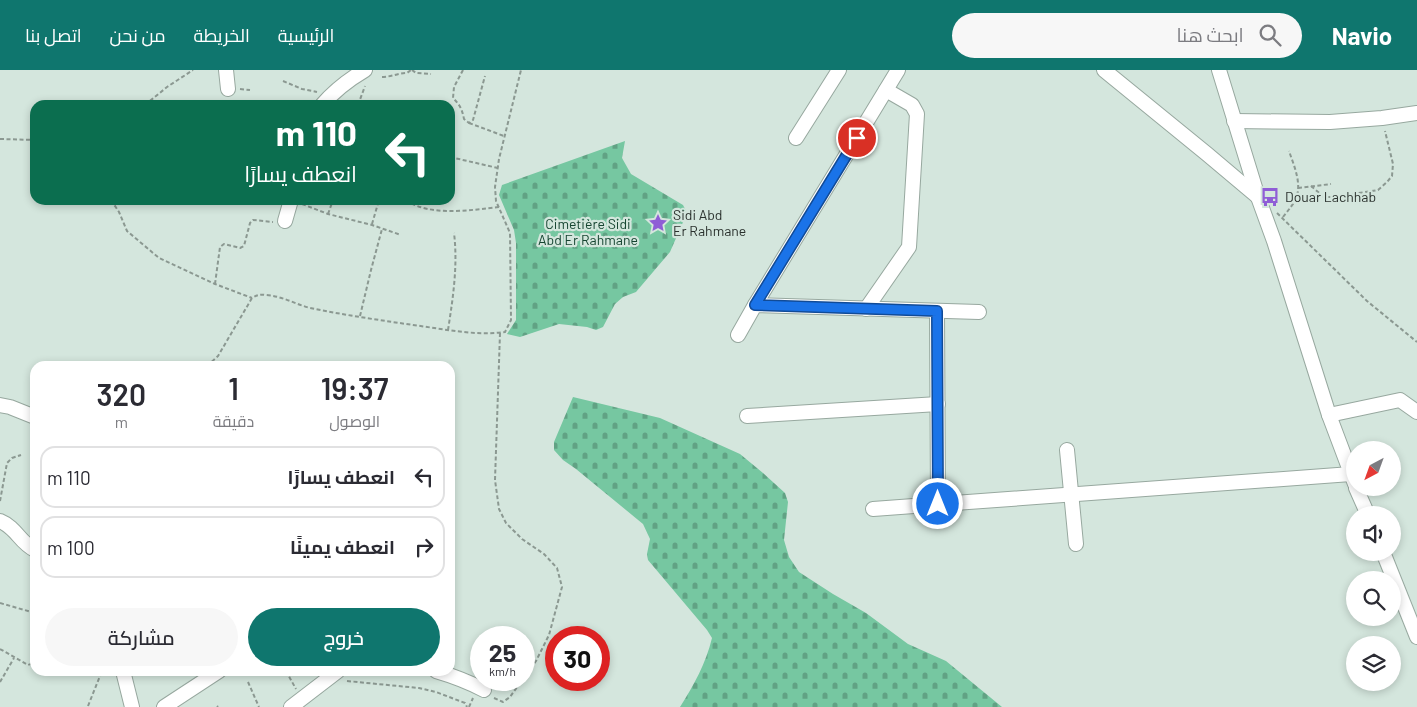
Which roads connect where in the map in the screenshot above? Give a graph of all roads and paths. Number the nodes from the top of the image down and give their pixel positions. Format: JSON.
{"nodes":[{"id":1,"x":193,"y":70,"type":"edge"},
{"id":2,"x":226,"y":70,"type":"edge"},
{"id":3,"x":411,"y":70,"type":"edge"},
{"id":4,"x":463,"y":70,"type":"edge"},
{"id":5,"x":521,"y":70,"type":"edge"},
{"id":6,"x":838,"y":70,"type":"edge"},
{"id":7,"x":898,"y":70,"type":"edge"},
{"id":8,"x":1104,"y":70,"type":"edge"},
{"id":9,"x":1219,"y":70,"type":"edge"},
{"id":10,"x":366,"y":74,"type":"edge"},
{"id":11,"x":431,"y":74,"type":"dead end"},
{"id":12,"x":486,"y":76,"type":"dead end"},
{"id":13,"x":382,"y":77,"type":"dead end"},
{"id":14,"x":284,"y":81,"type":"dead end"},
{"id":15,"x":228,"y":88,"type":"dead end"},
{"id":16,"x":886,"y":90,"type":"junction"},
{"id":17,"x":151,"y":100,"type":"edge"},
{"id":18,"x":327,"y":100,"type":"edge"},
{"id":19,"x":359,"y":100,"type":"edge"},
{"id":20,"x":1417,"y":113,"type":"edge"},
{"id":21,"x":1382,"y":118,"type":"junction"},
{"id":22,"x":1234,"y":121,"type":"junction"},
{"id":23,"x":469,"y":123,"type":"junction"},
{"id":24,"x":504,"y":136,"type":"junction"},
{"id":25,"x":796,"y":138,"type":"dead end"},
{"id":26,"x":0,"y":139,"type":"edge"},
{"id":27,"x":30,"y":140,"type":"edge"},
{"id":28,"x":1288,"y":151,"type":"dead end"},
{"id":29,"x":455,"y":158,"type":"edge"},
{"id":30,"x":498,"y":168,"type":"junction"},
{"id":31,"x":1330,"y":184,"type":"dead end"},
{"id":32,"x":1311,"y":186,"type":"junction"},
{"id":33,"x":1298,"y":188,"type":"junction"},
{"id":34,"x":1258,"y":197,"type":"junction"},
{"id":35,"x":114,"y":205,"type":"edge"},
{"id":36,"x":294,"y":205,"type":"edge"},
{"id":37,"x":304,"y":205,"type":"edge"},
{"id":38,"x":331,"y":205,"type":"edge"},
{"id":39,"x":378,"y":205,"type":"edge"},
{"id":40,"x":412,"y":205,"type":"edge"},
{"id":41,"x":499,"y":207,"type":"junction"},
{"id":42,"x":1277,"y":212,"type":"dead end"},
{"id":43,"x":328,"y":214,"type":"junction"},
{"id":44,"x":1283,"y":217,"type":"junction"},
{"id":45,"x":284,"y":221,"type":"joint"},
{"id":46,"x":372,"y":225,"type":"junction"},
{"id":47,"x":382,"y":229,"type":"junction"},
{"id":48,"x":454,"y":233,"type":"dead end"},
{"id":49,"x":401,"y":235,"type":"dead end"},
{"id":50,"x":215,"y":284,"type":"junction"},
{"id":51,"x":252,"y":298,"type":"junction"},
{"id":52,"x":755,"y":305,"type":"junction"},
{"id":53,"x":866,"y":309,"type":"junction"},
{"id":54,"x":937,"y":311,"type":"junction"},
{"id":55,"x":979,"y":312,"type":"dead end"},
{"id":56,"x":360,"y":316,"type":"junction"},
{"id":57,"x":448,"y":330,"type":"junction"},
{"id":58,"x":500,"y":333,"type":"junction"},
{"id":59,"x":738,"y":335,"type":"dead end"},
{"id":60,"x":1417,"y":342,"type":"edge"},
{"id":61,"x":212,"y":361,"type":"edge"},
{"id":62,"x":938,"y":404,"type":"junction"},
{"id":63,"x":0,"y":405,"type":"edge"},
{"id":64,"x":1415,"y":414,"type":"edge"},
{"id":65,"x":30,"y":415,"type":"edge"},
{"id":66,"x":1329,"y":415,"type":"junction"},
{"id":67,"x":747,"y":416,"type":"dead end"},
{"id":68,"x":1067,"y":450,"type":"dead end"},
{"id":69,"x":21,"y":455,"type":"dead end"},
{"id":70,"x":1346,"y":460,"type":"edge"},
{"id":71,"x":1346,"y":479,"type":"edge"},
{"id":72,"x":1072,"y":493,"type":"junction"},
{"id":73,"x":0,"y":501,"type":"edge"},
{"id":74,"x":938,"y":504,"type":"junction"},
{"id":75,"x":873,"y":509,"type":"dead end"},
{"id":76,"x":0,"y":521,"type":"edge"},
{"id":77,"x":1076,"y":544,"type":"dead end"},
{"id":78,"x":30,"y":548,"type":"edge"},
{"id":79,"x":1387,"y":561,"type":"edge"},
{"id":80,"x":0,"y":604,"type":"edge"},
{"id":81,"x":30,"y":612,"type":"edge"},
{"id":82,"x":1417,"y":637,"type":"edge"},
{"id":83,"x":0,"y":649,"type":"edge"},
{"id":84,"x":14,"y":657,"type":"junction"},
{"id":85,"x":535,"y":662,"type":"edge"},
{"id":86,"x":30,"y":664,"type":"edge"},
{"id":87,"x":100,"y":676,"type":"edge"},
{"id":88,"x":124,"y":676,"type":"edge"},
{"id":89,"x":211,"y":676,"type":"edge"},
{"id":90,"x":288,"y":676,"type":"edge"},
{"id":91,"x":331,"y":676,"type":"edge"},
{"id":92,"x":339,"y":676,"type":"edge"},
{"id":93,"x":455,"y":676,"type":"edge"},
{"id":94,"x":0,"y":682,"type":"edge"},
{"id":95,"x":248,"y":682,"type":"dead end"},
{"id":96,"x":470,"y":682,"type":"edge"},
{"id":97,"x":485,"y":691,"type":"edge"},
{"id":98,"x":514,"y":691,"type":"edge"},
{"id":99,"x":296,"y":703,"type":"edge"},
{"id":100,"x":88,"y":706,"type":"edge"},
{"id":101,"x":132,"y":707,"type":"edge"},
{"id":102,"x":164,"y":707,"type":"edge"},
{"id":103,"x":259,"y":707,"type":"edge"},
{"id":104,"x":467,"y":707,"type":"edge"}],
"edges":[{"from":1,"to":17,"type":"path"},
{"from":2,"to":15,"type":"street"},
{"from":3,"to":11,"type":"path"},
{"from":3,"to":13,"type":"path"},
{"from":4,"to":23,"type":"path"},
{"from":5,"to":24,"type":"path"},
{"from":6,"to":25,"type":"street"},
{"from":7,"to":16,"type":"street"},
{"from":8,"to":34,"type":"street"},
{"from":9,"to":22,"type":"street"},
{"from":10,"to":18,"type":"street"},
{"from":10,"to":19,"type":"path"},
{"from":12,"to":23,"type":"path"},
{"from":14,"to":18,"type":"path"},
{"from":16,"to":52,"type":"street"},
{"from":16,"to":53,"type":"street"},
{"from":20,"to":21,"type":"street"},
{"from":21,"to":22,"type":"street"},
{"from":21,"to":32,"type":"path"},
{"from":22,"to":34,"type":"street"},
{"from":23,"to":24,"type":"path"},
{"from":24,"to":30,"type":"path"},
{"from":26,"to":27,"type":"path"},
{"from":28,"to":33,"type":"path"},
{"from":29,"to":30,"type":"path"},
{"from":30,"to":41,"type":"path"},
{"from":31,"to":32,"type":"path"},
{"from":32,"to":33,"type":"path"},
{"from":33,"to":44,"type":"path"},
{"from":34,"to":66,"type":"street"},
{"from":35,"to":50,"type":"path"},
{"from":36,"to":45,"type":"street"},
{"from":37,"to":43,"type":"path"},
{"from":38,"to":43,"type":"path"},
{"from":39,"to":46,"type":"path"},
{"from":40,"to":41,"type":"path"},
{"from":41,"to":58,"type":"path"},
{"from":42,"to":44,"type":"path"},
{"from":43,"to":46,"type":"path"},
{"from":44,"to":60,"type":"path"},
{"from":45,"to":50,"type":"path"},
{"from":46,"to":47,"type":"path"},
{"from":47,"to":49,"type":"path"},
{"from":47,"to":56,"type":"path"},
{"from":48,"to":57,"type":"path"},
{"from":50,"to":51,"type":"path"},
{"from":51,"to":56,"type":"path"},
{"from":51,"to":61,"type":"path"},
{"from":52,"to":53,"type":"street"},
{"from":52,"to":59,"type":"street"},
{"from":53,"to":54,"type":"street"},
{"from":54,"to":55,"type":"street"},
{"from":54,"to":62,"type":"street"},
{"from":56,"to":57,"type":"path"},
{"from":57,"to":58,"type":"path"},
{"from":58,"to":85,"type":"path"},
{"from":62,"to":67,"type":"street"},
{"from":62,"to":74,"type":"street"},
{"from":63,"to":65,"type":"street"},
{"from":64,"to":66,"type":"street"},
{"from":66,"to":70,"type":"street"},
{"from":68,"to":72,"type":"street"},
{"from":69,"to":73,"type":"path"},
{"from":71,"to":72,"type":"street"},
{"from":72,"to":74,"type":"street"},
{"from":72,"to":77,"type":"street"},
{"from":74,"to":75,"type":"street"},
{"from":76,"to":78,"type":"street"},
{"from":79,"to":82,"type":"street"},
{"from":80,"to":81,"type":"path"},
{"from":83,"to":84,"type":"path"},
{"from":84,"to":86,"type":"path"},
{"from":84,"to":94,"type":"path"},
{"from":87,"to":100,"type":"path"},
{"from":88,"to":101,"type":"street"},
{"from":89,"to":102,"type":"street"},
{"from":90,"to":99,"type":"path"},
{"from":91,"to":99,"type":"street"},
{"from":92,"to":104,"type":"path"},
{"from":93,"to":96,"type":"street"},
{"from":95,"to":103,"type":"path"},
{"from":97,"to":98,"type":"path"}]}
